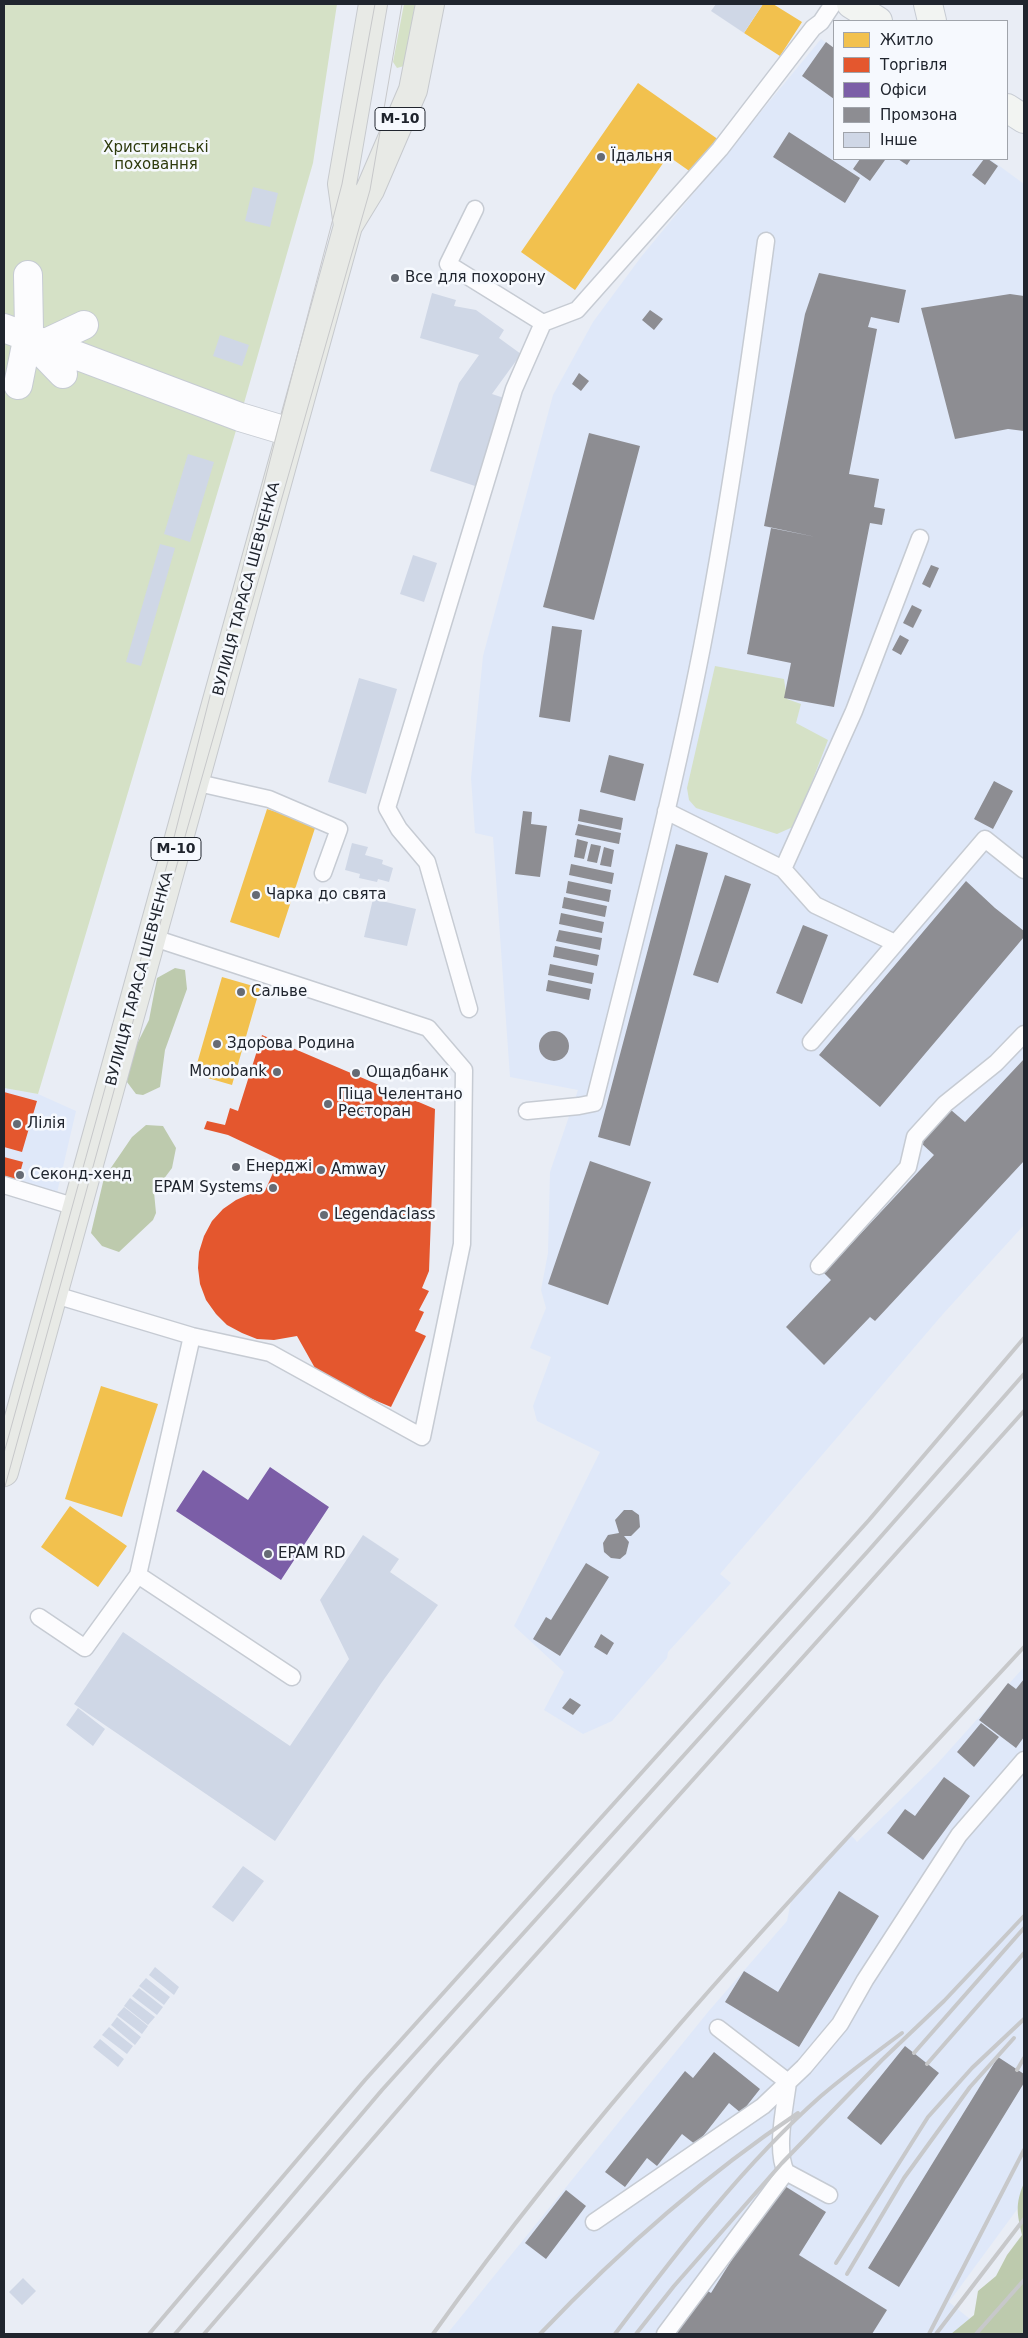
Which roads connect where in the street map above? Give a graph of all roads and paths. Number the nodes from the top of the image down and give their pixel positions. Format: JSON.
{"nodes":[{"id":1,"x":373,"y":4,"type":"edge"},
{"id":2,"x":430,"y":4,"type":"edge"},
{"id":3,"x":833,"y":4,"type":"edge"},
{"id":4,"x":851,"y":4,"type":"edge"},
{"id":5,"x":928,"y":4,"type":"edge"},
{"id":6,"x":876,"y":20,"type":"edge"},
{"id":7,"x":932,"y":20,"type":"edge"},
{"id":8,"x":1008,"y":109,"type":"edge"},
{"id":9,"x":1024,"y":119,"type":"edge"},
{"id":10,"x":475,"y":209,"type":"dead end"},
{"id":11,"x":348,"y":226,"type":"junction"},
{"id":12,"x":766,"y":241,"type":"dead end"},
{"id":13,"x":28,"y":275,"type":"dead end"},
{"id":14,"x":544,"y":324,"type":"junction"},
{"id":15,"x":84,"y":325,"type":"dead end"},
{"id":16,"x":23,"y":351,"type":"edge"},
{"id":17,"x":63,"y":374,"type":"dead end"},
{"id":18,"x":290,"y":432,"type":"junction"},
{"id":19,"x":920,"y":538,"type":"dead end"},
{"id":20,"x":194,"y":782,"type":"junction"},
{"id":21,"x":666,"y":811,"type":"junction"},
{"id":22,"x":783,"y":869,"type":"junction"},
{"id":23,"x":1024,"y":870,"type":"edge"},
{"id":24,"x":323,"y":874,"type":"dead end"},
{"id":25,"x":151,"y":937,"type":"junction"},
{"id":26,"x":895,"y":943,"type":"junction"},
{"id":27,"x":469,"y":1009,"type":"dead end"},
{"id":28,"x":1024,"y":1034,"type":"edge"},
{"id":29,"x":811,"y":1042,"type":"dead end"},
{"id":30,"x":527,"y":1111,"type":"dead end"},
{"id":31,"x":4,"y":1185,"type":"edge"},
{"id":32,"x":76,"y":1207,"type":"junction"},
{"id":33,"x":819,"y":1266,"type":"dead end"},
{"id":34,"x":52,"y":1294,"type":"junction"},
{"id":35,"x":192,"y":1336,"type":"junction"},
{"id":36,"x":4,"y":1472,"type":"edge"},
{"id":37,"x":138,"y":1574,"type":"junction"},
{"id":38,"x":39,"y":1617,"type":"dead end"},
{"id":39,"x":292,"y":1677,"type":"dead end"},
{"id":40,"x":1024,"y":1760,"type":"edge"},
{"id":41,"x":718,"y":2028,"type":"dead end"},
{"id":42,"x":788,"y":2082,"type":"junction"},
{"id":43,"x":786,"y":2172,"type":"junction"},
{"id":44,"x":829,"y":2195,"type":"dead end"},
{"id":45,"x":594,"y":2222,"type":"dead end"},
{"id":46,"x":665,"y":2334,"type":"edge"}],
"edges":[{"from":1,"to":11,"type":"main road","name":"ВУЛИЦЯ ТАРАСА ШЕВЧЕНКА","number":"М-10"},
{"from":2,"to":11,"type":"main road","name":"ВУЛИЦЯ ТАРАСА ШЕВЧЕНКА","number":"М-10"},
{"from":3,"to":14,"type":"lane"},
{"from":4,"to":6,"type":"main road"},
{"from":5,"to":7,"type":"main road"},
{"from":8,"to":9,"type":"main road"},
{"from":10,"to":14,"type":"lane"},
{"from":11,"to":18,"type":"main road","name":"ВУЛИЦЯ ТАРАСА ШЕВЧЕНКА","number":"М-10"},
{"from":12,"to":21,"type":"lane"},
{"from":13,"to":16,"type":"street"},
{"from":14,"to":27,"type":"lane"},
{"from":15,"to":16,"type":"street"},
{"from":16,"to":17,"type":"street"},
{"from":16,"to":18,"type":"street"},
{"from":18,"to":20,"type":"main road","name":"ВУЛИЦЯ ТАРАСА ШЕВЧЕНКА","number":"М-10"},
{"from":19,"to":22,"type":"lane"},
{"from":20,"to":24,"type":"lane"},
{"from":20,"to":25,"type":"main road","name":"ВУЛИЦЯ ТАРАСА ШЕВЧЕНКА","number":"М-10"},
{"from":21,"to":22,"type":"lane"},
{"from":21,"to":30,"type":"lane"},
{"from":22,"to":26,"type":"lane"},
{"from":23,"to":26,"type":"lane"},
{"from":25,"to":32,"type":"main road","name":"ВУЛИЦЯ ТАРАСА ШЕВЧЕНКА","number":"М-10"},
{"from":25,"to":35,"type":"lane"},
{"from":26,"to":29,"type":"lane"},
{"from":28,"to":33,"type":"lane"},
{"from":31,"to":32,"type":"lane"},
{"from":32,"to":34,"type":"main road","name":"ВУЛИЦЯ ТАРАСА ШЕВЧЕНКА","number":"М-10"},
{"from":34,"to":35,"type":"lane"},
{"from":34,"to":36,"type":"main road","name":"ВУЛИЦЯ ТАРАСА ШЕВЧЕНКА","number":"М-10"},
{"from":35,"to":37,"type":"lane"},
{"from":37,"to":38,"type":"lane"},
{"from":37,"to":39,"type":"lane"},
{"from":40,"to":42,"type":"lane"},
{"from":41,"to":42,"type":"lane"},
{"from":42,"to":43,"type":"lane"},
{"from":42,"to":45,"type":"lane"},
{"from":43,"to":44,"type":"lane"},
{"from":43,"to":46,"type":"lane"}]}
